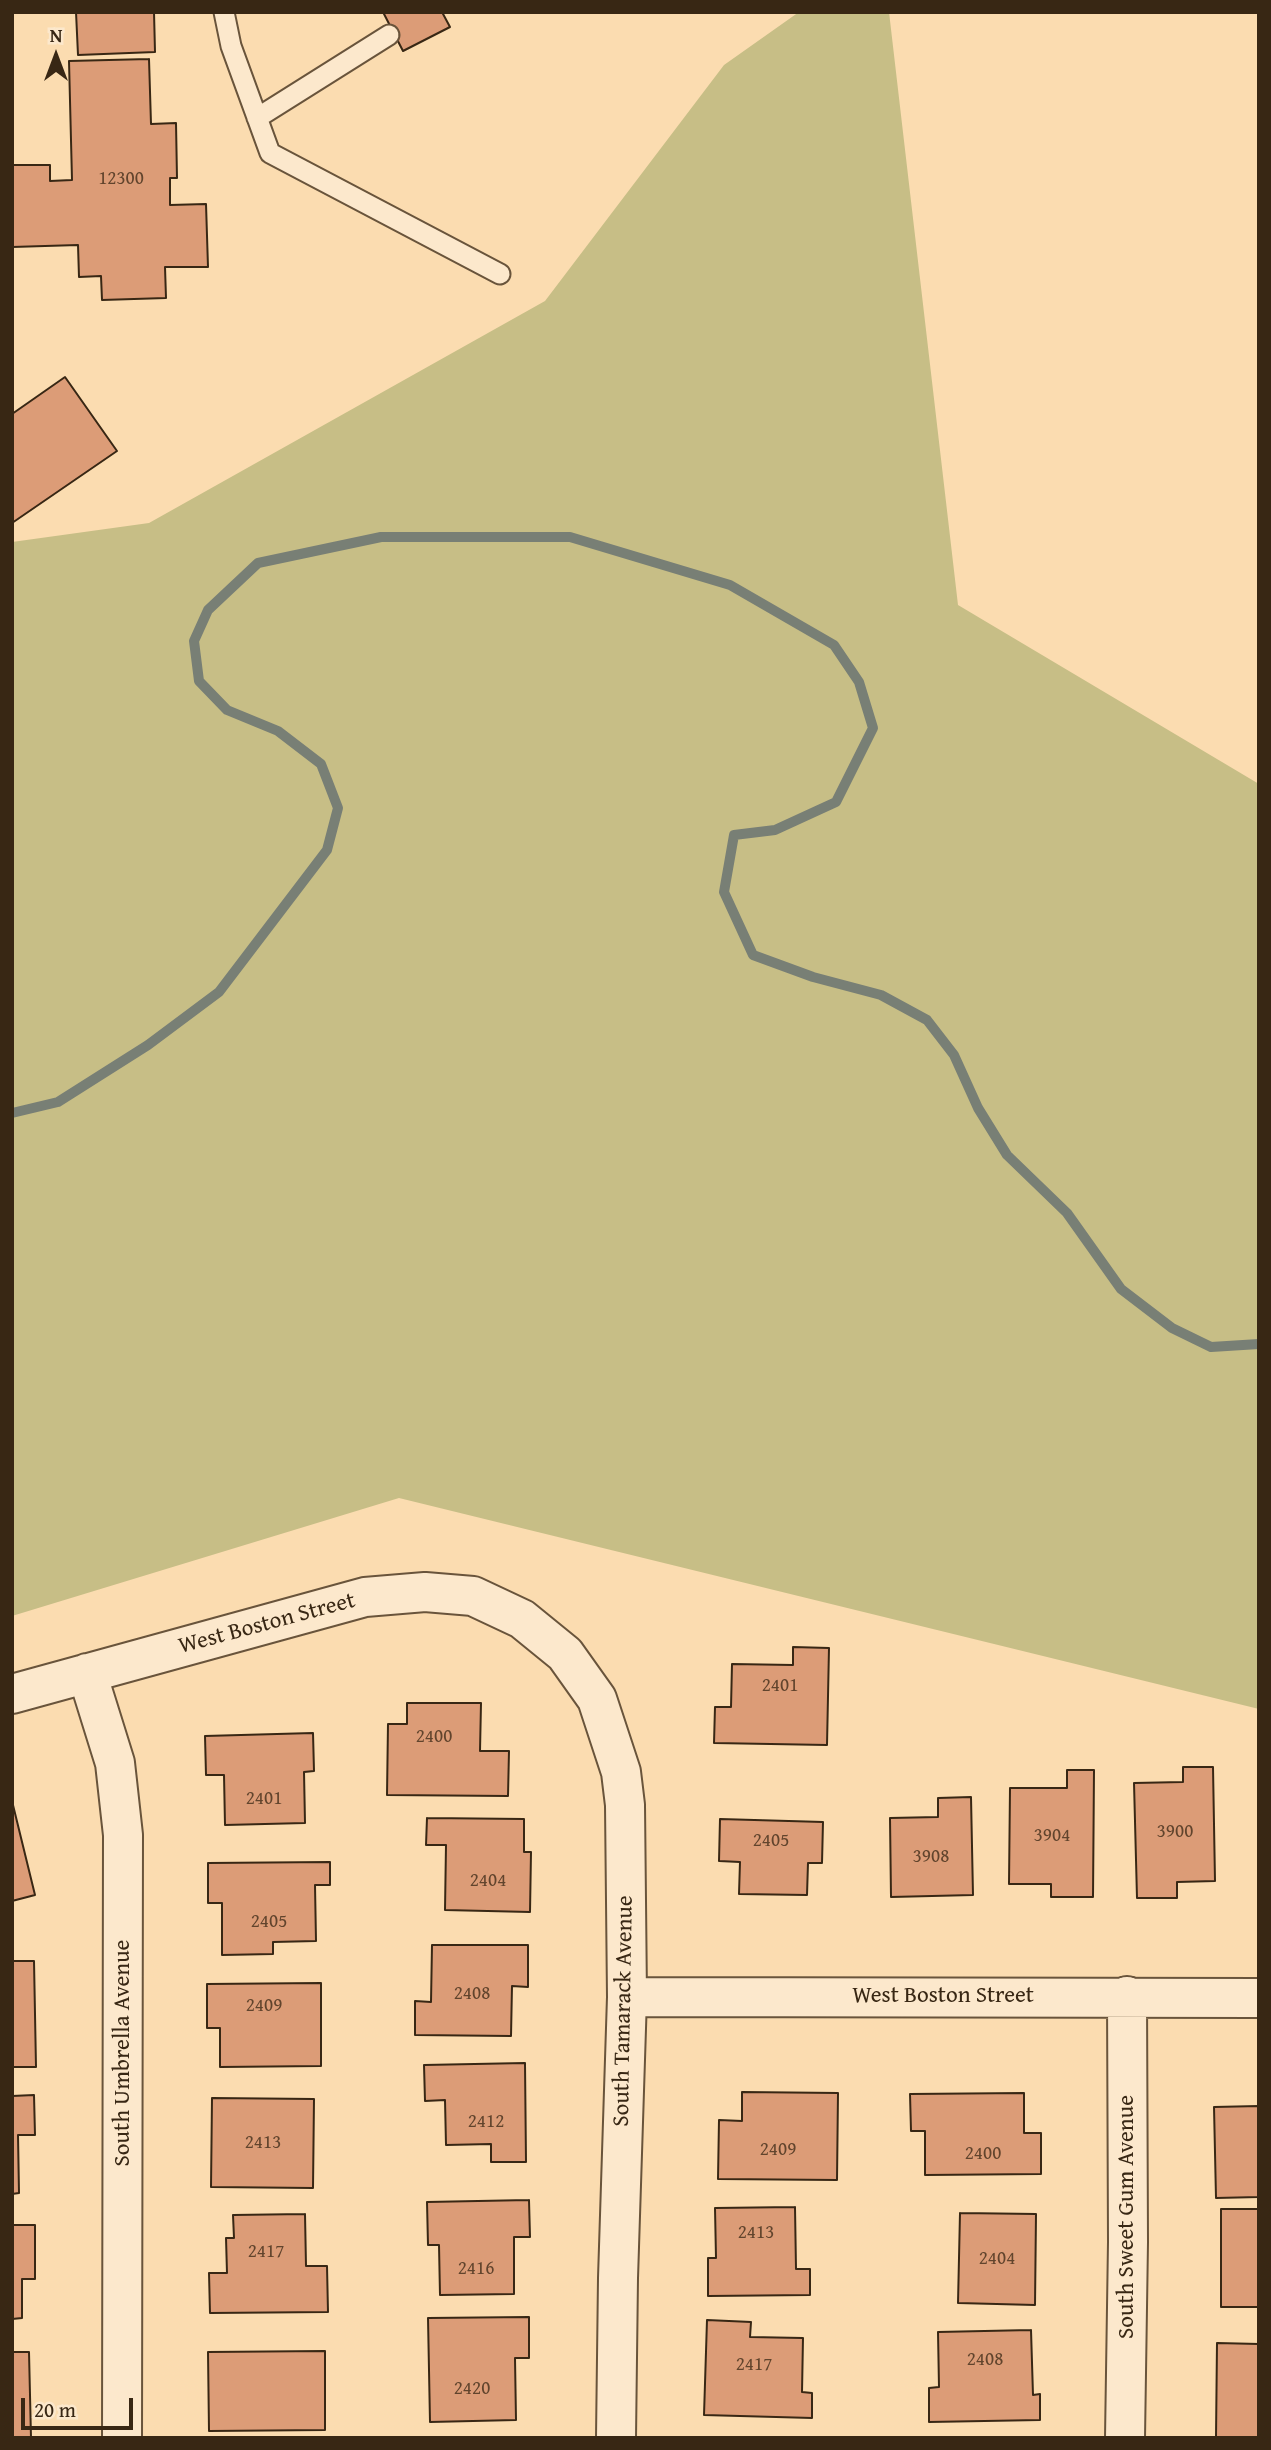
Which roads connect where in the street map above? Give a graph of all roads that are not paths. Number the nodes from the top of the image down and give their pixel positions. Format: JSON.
{"nodes":[{"id":1,"x":224,"y":12,"type":"edge"},
{"id":2,"x":389,"y":35,"type":"dead end"},
{"id":3,"x":257,"y":118,"type":"junction"},
{"id":4,"x":500,"y":274,"type":"dead end"},
{"id":5,"x":522,"y":1619,"type":"joint"},
{"id":6,"x":87,"y":1673,"type":"junction"},
{"id":7,"x":12,"y":1694,"type":"edge"},
{"id":8,"x":1128,"y":1996,"type":"junction"},
{"id":9,"x":627,"y":1997,"type":"junction"},
{"id":10,"x":1259,"y":1998,"type":"edge"},
{"id":11,"x":122,"y":2438,"type":"edge"},
{"id":12,"x":616,"y":2438,"type":"edge"},
{"id":13,"x":1125,"y":2438,"type":"edge"}],
"edges":[{"from":1,"to":3,"type":"lane"},
{"from":2,"to":3,"type":"lane"},
{"from":3,"to":4,"type":"lane"},
{"from":5,"to":6,"type":"street","name":"West Boston Street"},
{"from":5,"to":9,"type":"street","name":"South Tamarack Avenue"},
{"from":6,"to":7,"type":"street","name":"West Boston Street"},
{"from":6,"to":11,"type":"street","name":"South Umbrella Avenue"},
{"from":8,"to":9,"type":"street","name":"West Boston Street"},
{"from":8,"to":10,"type":"street","name":"West Boston Street"},
{"from":8,"to":13,"type":"street","name":"South Sweet Gum Avenue"},
{"from":9,"to":12,"type":"street","name":"South Tamarack Avenue"}]}
